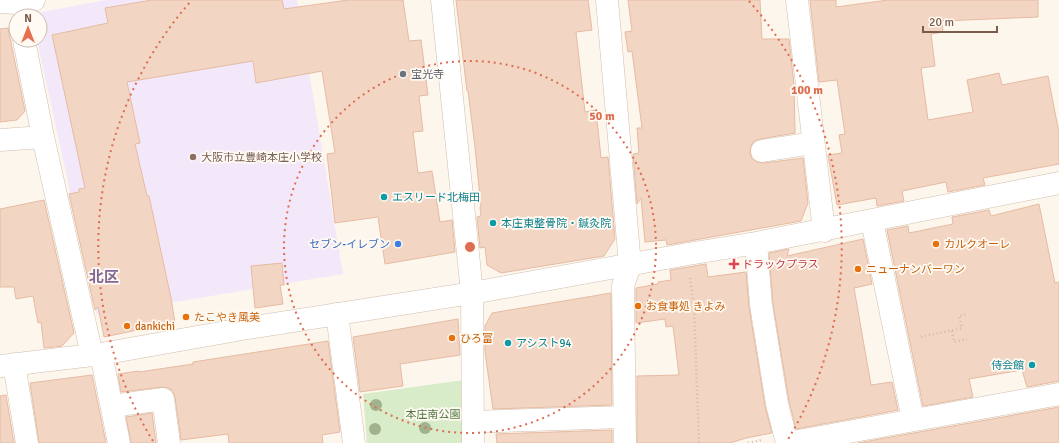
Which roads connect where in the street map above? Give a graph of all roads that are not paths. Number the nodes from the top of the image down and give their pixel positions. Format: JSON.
{"nodes":[{"id":1,"x":442,"y":0,"type":"edge"},
{"id":2,"x":607,"y":0,"type":"edge"},
{"id":3,"x":798,"y":0,"type":"edge"},
{"id":4,"x":26,"y":48,"type":"edge"},
{"id":5,"x":43,"y":137,"type":"junction"},
{"id":6,"x":0,"y":140,"type":"edge"},
{"id":7,"x":813,"y":143,"type":"junction"},
{"id":8,"x":762,"y":151,"type":"dead end"},
{"id":9,"x":1059,"y":184,"type":"edge"},
{"id":10,"x":872,"y":221,"type":"junction"},
{"id":11,"x":824,"y":231,"type":"junction"},
{"id":12,"x":756,"y":243,"type":"junction"},
{"id":13,"x":630,"y":265,"type":"junction"},
{"id":14,"x":472,"y":293,"type":"junction"},
{"id":15,"x":337,"y":314,"type":"junction"},
{"id":16,"x":96,"y":354,"type":"junction"},
{"id":17,"x":7,"y":365,"type":"edge"},
{"id":18,"x":1059,"y":394,"type":"edge"},
{"id":19,"x":112,"y":406,"type":"junction"},
{"id":20,"x":624,"y":417,"type":"junction"},
{"id":21,"x":913,"y":420,"type":"junction"},
{"id":22,"x":474,"y":422,"type":"junction"},
{"id":23,"x":27,"y":443,"type":"edge"},
{"id":24,"x":119,"y":443,"type":"edge"},
{"id":25,"x":170,"y":443,"type":"edge"},
{"id":26,"x":354,"y":443,"type":"edge"},
{"id":27,"x":472,"y":443,"type":"edge"},
{"id":28,"x":625,"y":443,"type":"edge"},
{"id":29,"x":787,"y":443,"type":"edge"}],
"edges":[{"from":1,"to":14,"type":"street"},
{"from":2,"to":13,"type":"street"},
{"from":3,"to":7,"type":"street"},
{"from":4,"to":5,"type":"street"},
{"from":5,"to":6,"type":"street"},
{"from":5,"to":16,"type":"street"},
{"from":7,"to":8,"type":"street"},
{"from":7,"to":11,"type":"street"},
{"from":9,"to":10,"type":"street"},
{"from":10,"to":11,"type":"street"},
{"from":10,"to":21,"type":"street"},
{"from":11,"to":12,"type":"street"},
{"from":12,"to":13,"type":"street"},
{"from":12,"to":29,"type":"street"},
{"from":13,"to":14,"type":"street"},
{"from":13,"to":20,"type":"street"},
{"from":14,"to":15,"type":"street"},
{"from":14,"to":22,"type":"street"},
{"from":15,"to":16,"type":"street"},
{"from":15,"to":26,"type":"street"},
{"from":16,"to":17,"type":"street"},
{"from":16,"to":19,"type":"street"},
{"from":17,"to":23,"type":"street"},
{"from":18,"to":21,"type":"street"},
{"from":19,"to":24,"type":"street"},
{"from":19,"to":25,"type":"street"},
{"from":20,"to":22,"type":"street"},
{"from":20,"to":28,"type":"street"},
{"from":21,"to":29,"type":"street"},
{"from":22,"to":27,"type":"street"}]}
